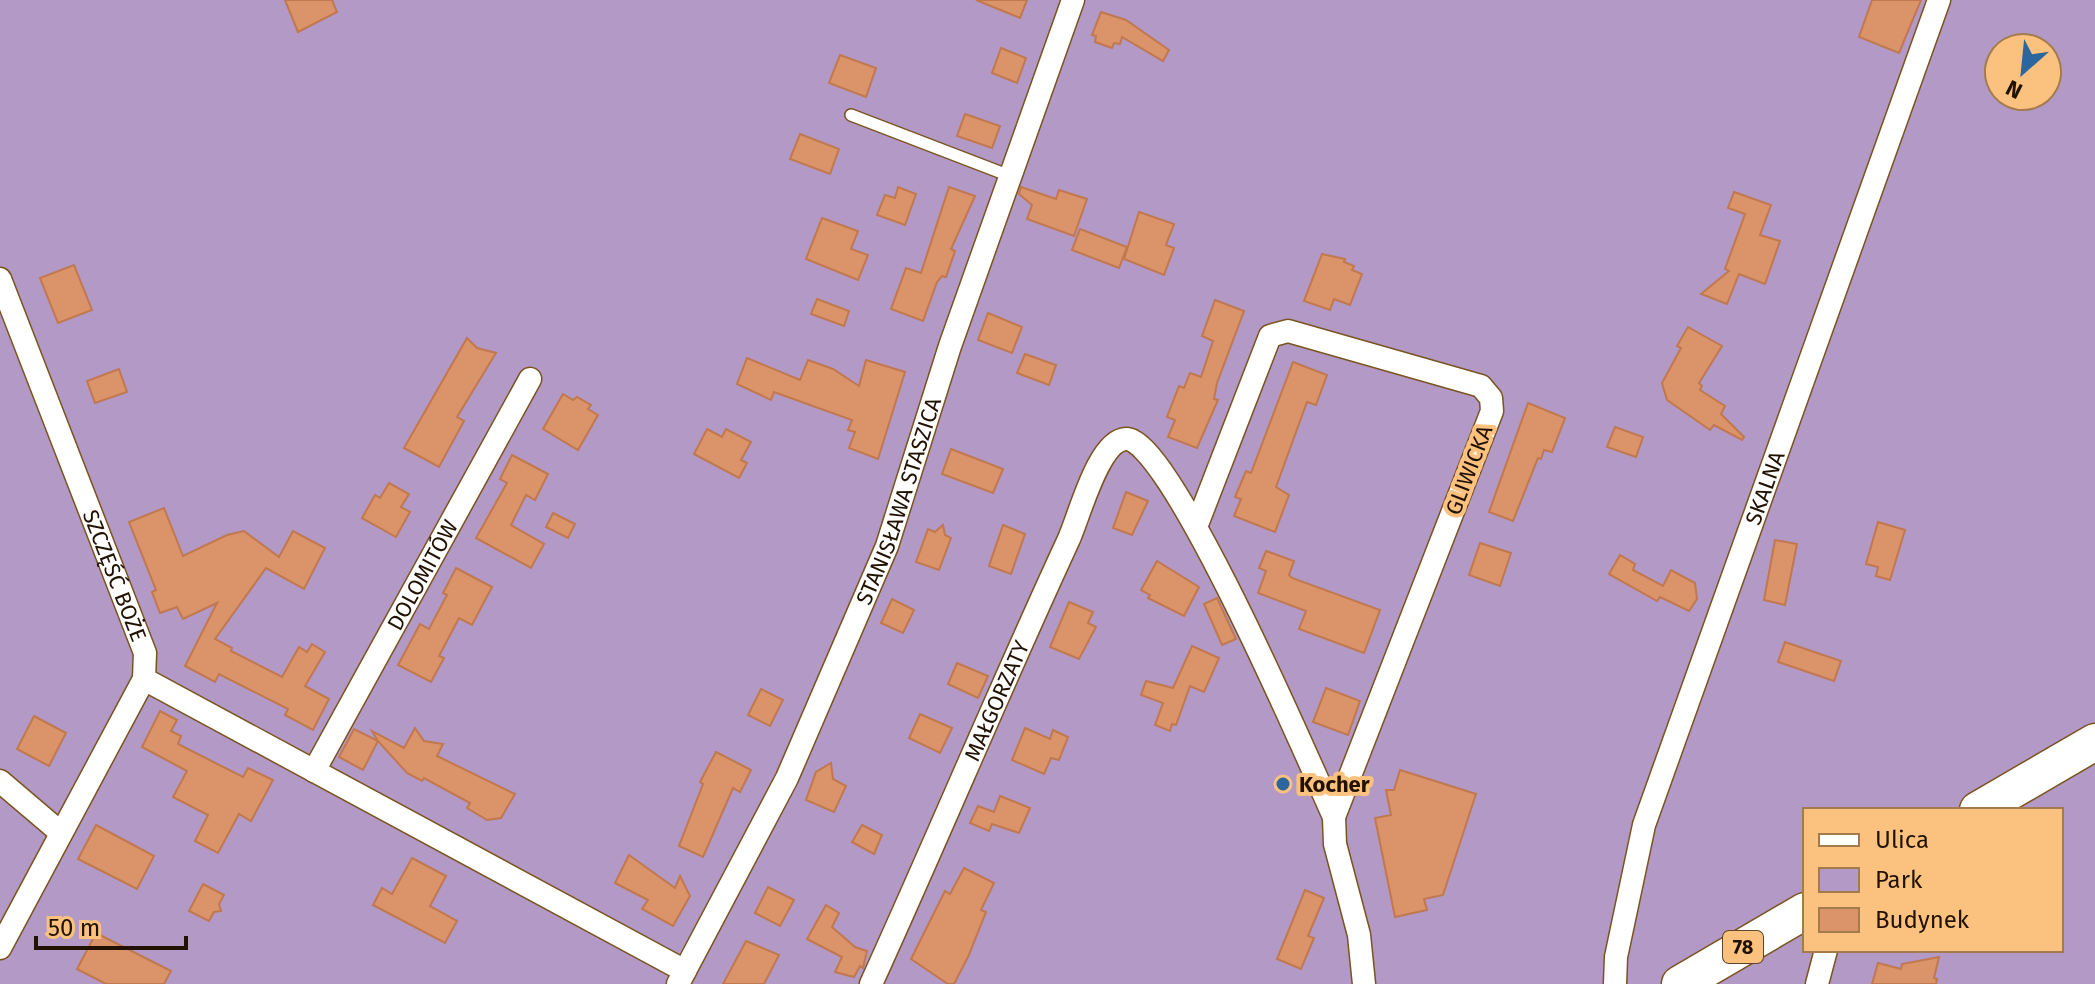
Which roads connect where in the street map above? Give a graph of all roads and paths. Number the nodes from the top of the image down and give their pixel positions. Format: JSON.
{"nodes":[{"id":1,"x":1073,"y":0,"type":"edge"},
{"id":2,"x":1939,"y":0,"type":"edge"},
{"id":3,"x":851,"y":115,"type":"dead end"},
{"id":4,"x":1010,"y":176,"type":"junction"},
{"id":5,"x":0,"y":279,"type":"edge"},
{"id":6,"x":530,"y":379,"type":"dead end"},
{"id":7,"x":1138,"y":441,"type":"joint"},
{"id":8,"x":1196,"y":527,"type":"junction"},
{"id":9,"x":144,"y":679,"type":"junction"},
{"id":10,"x":2095,"y":742,"type":"edge"},
{"id":11,"x":314,"y":771,"type":"junction"},
{"id":12,"x":0,"y":781,"type":"edge"},
{"id":13,"x":1981,"y":808,"type":"edge"},
{"id":14,"x":1334,"y":817,"type":"junction"},
{"id":15,"x":61,"y":833,"type":"junction"},
{"id":16,"x":1803,"y":912,"type":"edge"},
{"id":17,"x":0,"y":948,"type":"edge"},
{"id":18,"x":1825,"y":952,"type":"edge"},
{"id":19,"x":682,"y":977,"type":"edge"},
{"id":20,"x":871,"y":984,"type":"edge"},
{"id":21,"x":1364,"y":984,"type":"edge"},
{"id":22,"x":1615,"y":984,"type":"edge"},
{"id":23,"x":1680,"y":984,"type":"edge"},
{"id":24,"x":1817,"y":984,"type":"edge"}],
"edges":[{"from":1,"to":4,"type":"street","name":"STANISŁAWA STASZICA"},
{"from":2,"to":22,"type":"street","name":"SKALNA"},
{"from":3,"to":4,"type":"lane"},
{"from":4,"to":19,"type":"street","name":"STANISŁAWA STASZICA"},
{"from":5,"to":9,"type":"street","name":"SZCZĘŚĆ BOŻE"},
{"from":6,"to":11,"type":"street","name":"DOLOMITÓW"},
{"from":7,"to":8,"type":"street","name":"GLIWICKA"},
{"from":7,"to":20,"type":"street","name":"MAŁGORZATY"},
{"from":8,"to":14,"type":"street","name":"GLIWICKA"},
{"from":8,"to":14,"type":"street","name":"GLIWICKA"},
{"from":9,"to":11,"type":"street"},
{"from":9,"to":15,"type":"street"},
{"from":10,"to":13,"type":"main road"},
{"from":11,"to":19,"type":"street"},
{"from":12,"to":15,"type":"street"},
{"from":14,"to":21,"type":"street","name":"GLIWICKA"},
{"from":15,"to":17,"type":"street"},
{"from":16,"to":23,"type":"main road","number":"78"},
{"from":18,"to":24,"type":"street"}]}
